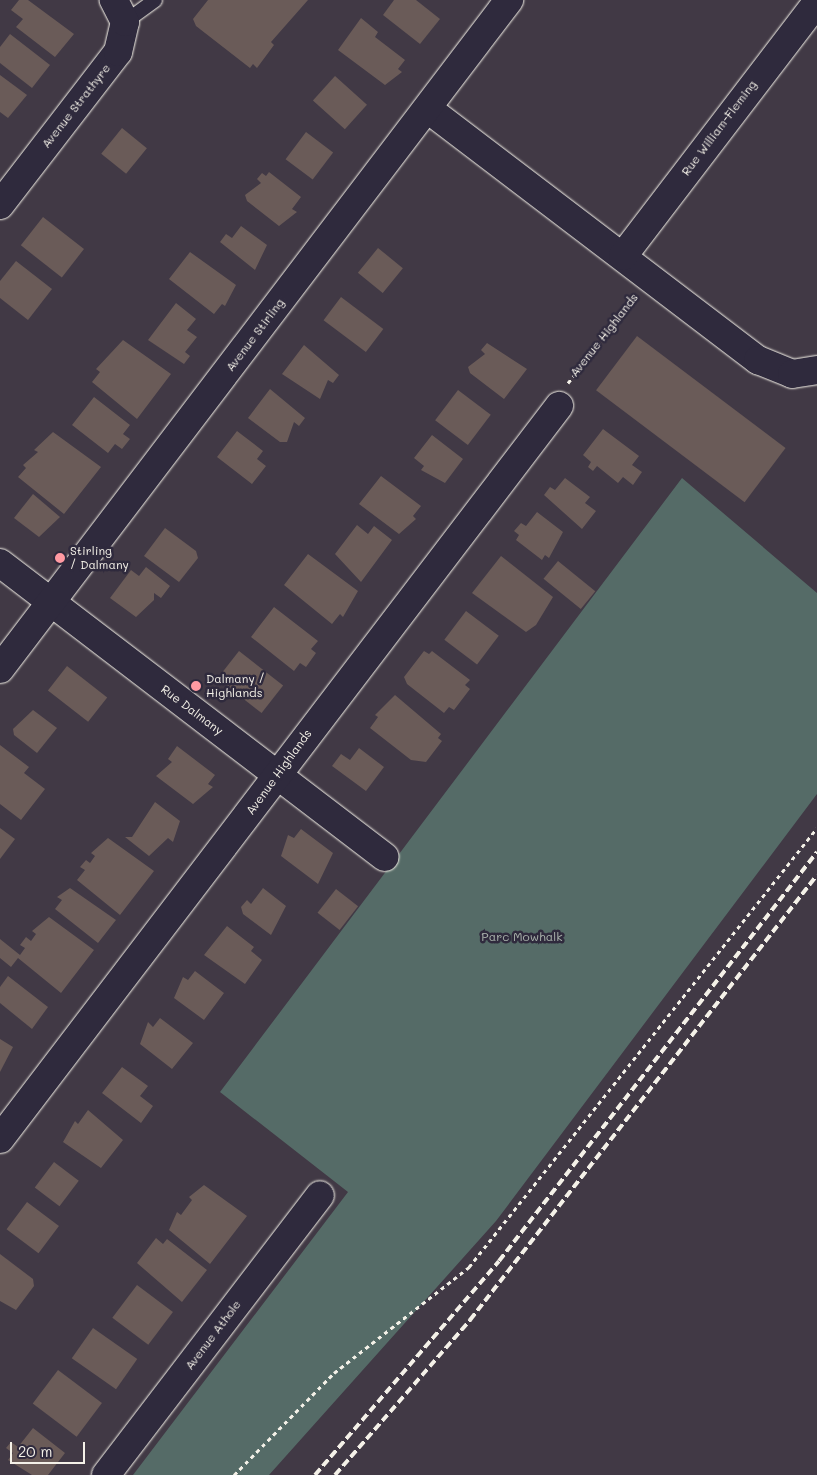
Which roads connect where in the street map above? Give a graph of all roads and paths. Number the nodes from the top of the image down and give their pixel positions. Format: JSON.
{"nodes":[{"id":1,"x":155,"y":0,"type":"edge"},
{"id":2,"x":509,"y":0,"type":"edge"},
{"id":3,"x":817,"y":2,"type":"edge"},
{"id":4,"x":120,"y":11,"type":"edge"},
{"id":5,"x":428,"y":109,"type":"junction"},
{"id":6,"x":0,"y":205,"type":"edge"},
{"id":7,"x":623,"y":256,"type":"junction"},
{"id":8,"x":636,"y":295,"type":"dead end"},
{"id":9,"x":817,"y":370,"type":"edge"},
{"id":10,"x":563,"y":394,"type":"joint"},
{"id":11,"x":0,"y":563,"type":"edge"},
{"id":12,"x":51,"y":601,"type":"junction"},
{"id":13,"x":0,"y":669,"type":"edge"},
{"id":14,"x":276,"y":774,"type":"junction"},
{"id":15,"x":817,"y":828,"type":"edge"},
{"id":16,"x":384,"y":857,"type":"dead end"},
{"id":17,"x":0,"y":1139,"type":"edge"},
{"id":18,"x":320,"y":1195,"type":"dead end"},
{"id":19,"x":106,"y":1475,"type":"edge"},
{"id":20,"x":234,"y":1475,"type":"edge"}],
"edges":[{"from":1,"to":4,"type":"lane"},
{"from":2,"to":5,"type":"street","name":"Avenue Stirling"},
{"from":3,"to":7,"type":"street","name":"Rue William-Fleming"},
{"from":4,"to":6,"type":"street","name":"Avenue Strathyre"},
{"from":5,"to":7,"type":"street"},
{"from":5,"to":12,"type":"street","name":"Avenue Stirling"},
{"from":7,"to":9,"type":"street"},
{"from":8,"to":10,"type":"path","name":"Avenue Highlands"},
{"from":10,"to":14,"type":"street","name":"Avenue Highlands"},
{"from":11,"to":12,"type":"street","name":"Rue Dalmany"},
{"from":12,"to":13,"type":"street","name":"Avenue Stirling"},
{"from":12,"to":14,"type":"street","name":"Rue Dalmany"},
{"from":14,"to":16,"type":"street","name":"Rue Dalmany"},
{"from":14,"to":17,"type":"street","name":"Avenue Highlands"},
{"from":15,"to":20,"type":"path"},
{"from":18,"to":19,"type":"street","name":"Avenue Athole"}]}
